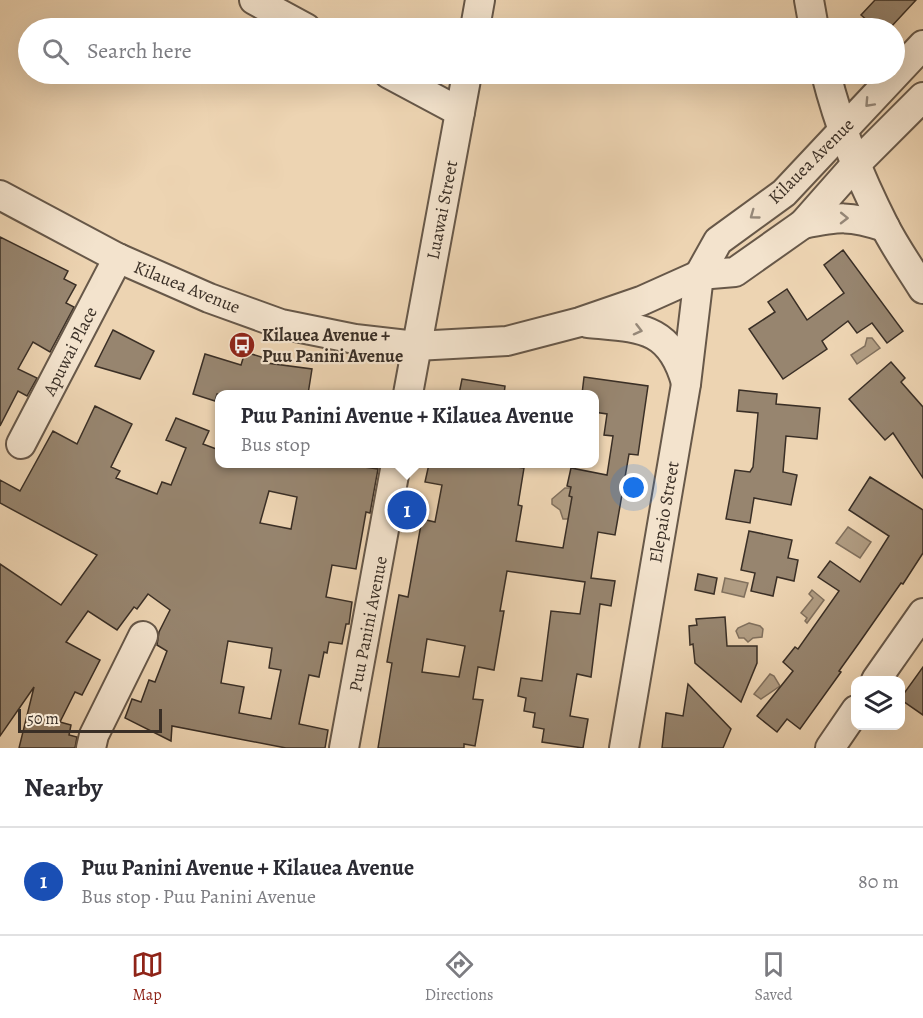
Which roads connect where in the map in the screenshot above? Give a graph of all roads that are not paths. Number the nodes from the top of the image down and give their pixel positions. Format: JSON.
{"nodes":[{"id":1,"x":254,"y":0,"type":"edge"},
{"id":2,"x":480,"y":0,"type":"edge"},
{"id":3,"x":809,"y":0,"type":"edge"},
{"id":4,"x":287,"y":18,"type":"edge"},
{"id":5,"x":477,"y":18,"type":"edge"},
{"id":6,"x":812,"y":18,"type":"edge"},
{"id":7,"x":407,"y":84,"type":"edge"},
{"id":8,"x":465,"y":84,"type":"edge"},
{"id":9,"x":829,"y":84,"type":"edge"},
{"id":10,"x":884,"y":84,"type":"edge"},
{"id":11,"x":923,"y":97,"type":"edge"},
{"id":12,"x":460,"y":112,"type":"junction"},
{"id":13,"x":842,"y":131,"type":"junction"},
{"id":14,"x":856,"y":164,"type":"junction"},
{"id":15,"x":0,"y":195,"type":"edge"},
{"id":16,"x":804,"y":224,"type":"junction"},
{"id":17,"x":885,"y":227,"type":"junction"},
{"id":18,"x":118,"y":258,"type":"junction"},
{"id":19,"x":699,"y":275,"type":"junction"},
{"id":20,"x":923,"y":289,"type":"edge"},
{"id":21,"x":580,"y":322,"type":"junction"},
{"id":22,"x":416,"y":346,"type":"junction"},
{"id":23,"x":686,"y":384,"type":"junction"},
{"id":24,"x":409,"y":390,"type":"edge"},
{"id":25,"x":21,"y":444,"type":"dead end"},
{"id":26,"x":395,"y":468,"type":"edge"},
{"id":27,"x":923,"y":613,"type":"edge"},
{"id":28,"x":142,"y":636,"type":"dead end"},
{"id":29,"x":879,"y":676,"type":"edge"},
{"id":30,"x":851,"y":717,"type":"edge"},
{"id":31,"x":91,"y":748,"type":"edge"},
{"id":32,"x":344,"y":748,"type":"edge"},
{"id":33,"x":624,"y":748,"type":"edge"},
{"id":34,"x":830,"y":748,"type":"edge"}],
"edges":[{"from":1,"to":4,"type":"street"},
{"from":2,"to":5,"type":"street"},
{"from":3,"to":6,"type":"street"},
{"from":7,"to":12,"type":"street"},
{"from":8,"to":12,"type":"street","name":"Luawai Street"},
{"from":9,"to":13,"type":"street"},
{"from":10,"to":13,"type":"street","name":"Kilauea Avenue","one_way":true},
{"from":11,"to":14,"type":"street","name":"Kilauea Avenue"},
{"from":12,"to":22,"type":"street","name":"Luawai Street"},
{"from":13,"to":14,"type":"street"},
{"from":13,"to":19,"type":"street","name":"Kilauea Avenue","one_way":true},
{"from":14,"to":16,"type":"street","name":"Kilauea Avenue"},
{"from":14,"to":17,"type":"street"},
{"from":15,"to":18,"type":"street","name":"Kilauea Avenue"},
{"from":16,"to":17,"type":"street","one_way":true},
{"from":16,"to":19,"type":"street","name":"Kilauea Avenue"},
{"from":17,"to":20,"type":"street"},
{"from":18,"to":22,"type":"street","name":"Kilauea Avenue"},
{"from":18,"to":25,"type":"street","name":"Apuwai Place"},
{"from":19,"to":21,"type":"street","name":"Kilauea Avenue"},
{"from":19,"to":23,"type":"street","name":"Elepaio Street"},
{"from":21,"to":22,"type":"street","name":"Kilauea Avenue"},
{"from":21,"to":23,"type":"street","one_way":true},
{"from":22,"to":24,"type":"street"},
{"from":23,"to":33,"type":"street","name":"Elepaio Street"},
{"from":26,"to":32,"type":"street","name":"Puu Panini Avenue"},
{"from":27,"to":29,"type":"street"},
{"from":28,"to":31,"type":"street"},
{"from":30,"to":34,"type":"street"}]}
